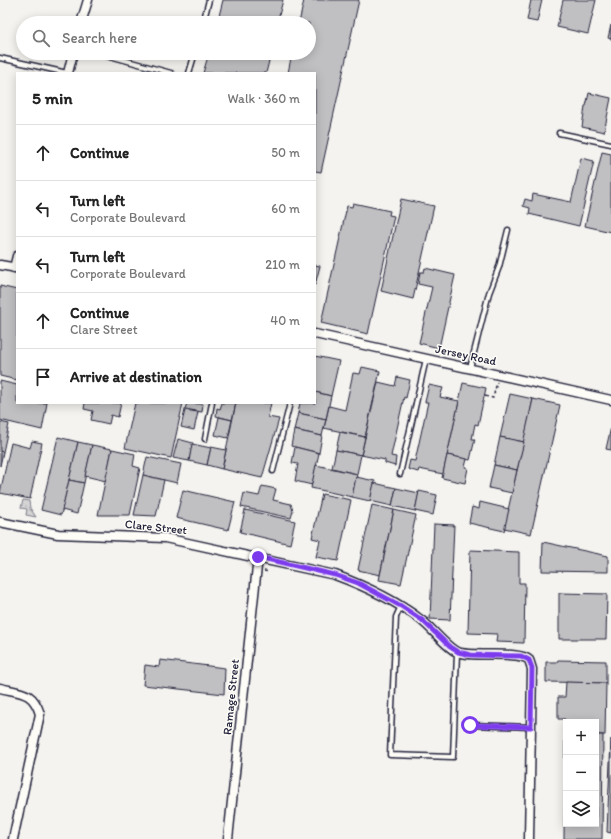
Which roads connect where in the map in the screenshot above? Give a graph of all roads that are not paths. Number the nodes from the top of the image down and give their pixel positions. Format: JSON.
{"nodes":[{"id":1,"x":88,"y":0,"type":"edge"},
{"id":2,"x":210,"y":0,"type":"edge"},
{"id":3,"x":84,"y":16,"type":"edge"},
{"id":4,"x":205,"y":16,"type":"edge"},
{"id":5,"x":0,"y":58,"type":"edge"},
{"id":6,"x":71,"y":60,"type":"edge"},
{"id":7,"x":124,"y":60,"type":"edge"},
{"id":8,"x":193,"y":60,"type":"edge"},
{"id":9,"x":63,"y":72,"type":"edge"},
{"id":10,"x":67,"y":72,"type":"edge"},
{"id":11,"x":167,"y":72,"type":"edge"},
{"id":12,"x":189,"y":72,"type":"edge"},
{"id":13,"x":559,"y":133,"type":"dead end"},
{"id":14,"x":611,"y":144,"type":"edge"},
{"id":15,"x":508,"y":230,"type":"dead end"},
{"id":16,"x":0,"y":265,"type":"edge"},
{"id":17,"x":15,"y":268,"type":"edge"},
{"id":18,"x":316,"y":334,"type":"edge"},
{"id":19,"x":426,"y":359,"type":"junction"},
{"id":20,"x":470,"y":368,"type":"junction"},
{"id":21,"x":611,"y":400,"type":"edge"},
{"id":22,"x":212,"y":404,"type":"edge"},
{"id":23,"x":290,"y":404,"type":"edge"},
{"id":24,"x":205,"y":439,"type":"dead end"},
{"id":25,"x":273,"y":471,"type":"dead end"},
{"id":26,"x":400,"y":474,"type":"dead end"},
{"id":27,"x":0,"y":522,"type":"edge"},
{"id":28,"x":258,"y":557,"type":"junction"},
{"id":29,"x":401,"y":606,"type":"junction"},
{"id":30,"x":458,"y":652,"type":"junction"},
{"id":31,"x":0,"y":688,"type":"edge"},
{"id":32,"x":470,"y":725,"type":"dead end"},
{"id":33,"x":531,"y":727,"type":"junction"},
{"id":34,"x":13,"y":839,"type":"edge"},
{"id":35,"x":228,"y":839,"type":"edge"},
{"id":36,"x":529,"y":839,"type":"edge"}],
"edges":[{"from":1,"to":3,"type":"street"},
{"from":2,"to":4,"type":"lane"},
{"from":5,"to":9,"type":"lane"},
{"from":6,"to":10,"type":"street"},
{"from":7,"to":11,"type":"lane"},
{"from":8,"to":12,"type":"lane"},
{"from":13,"to":14,"type":"lane"},
{"from":15,"to":20,"type":"lane"},
{"from":16,"to":17,"type":"street"},
{"from":18,"to":19,"type":"street","name":"Jersey Road"},
{"from":19,"to":20,"type":"street","name":"Jersey Road"},
{"from":19,"to":26,"type":"lane"},
{"from":20,"to":21,"type":"street","name":"Jersey Road"},
{"from":22,"to":24,"type":"lane"},
{"from":23,"to":25,"type":"lane"},
{"from":27,"to":28,"type":"street","name":"Clare Street"},
{"from":28,"to":29,"type":"street","name":"Clare Street"},
{"from":28,"to":35,"type":"street","name":"Ramage Street"},
{"from":29,"to":30,"type":"street","name":"Clare Street"},
{"from":29,"to":30,"type":"lane"},
{"from":30,"to":33,"type":"street"},
{"from":31,"to":34,"type":"street"},
{"from":32,"to":33,"type":"lane"},
{"from":33,"to":36,"type":"street"}]}
